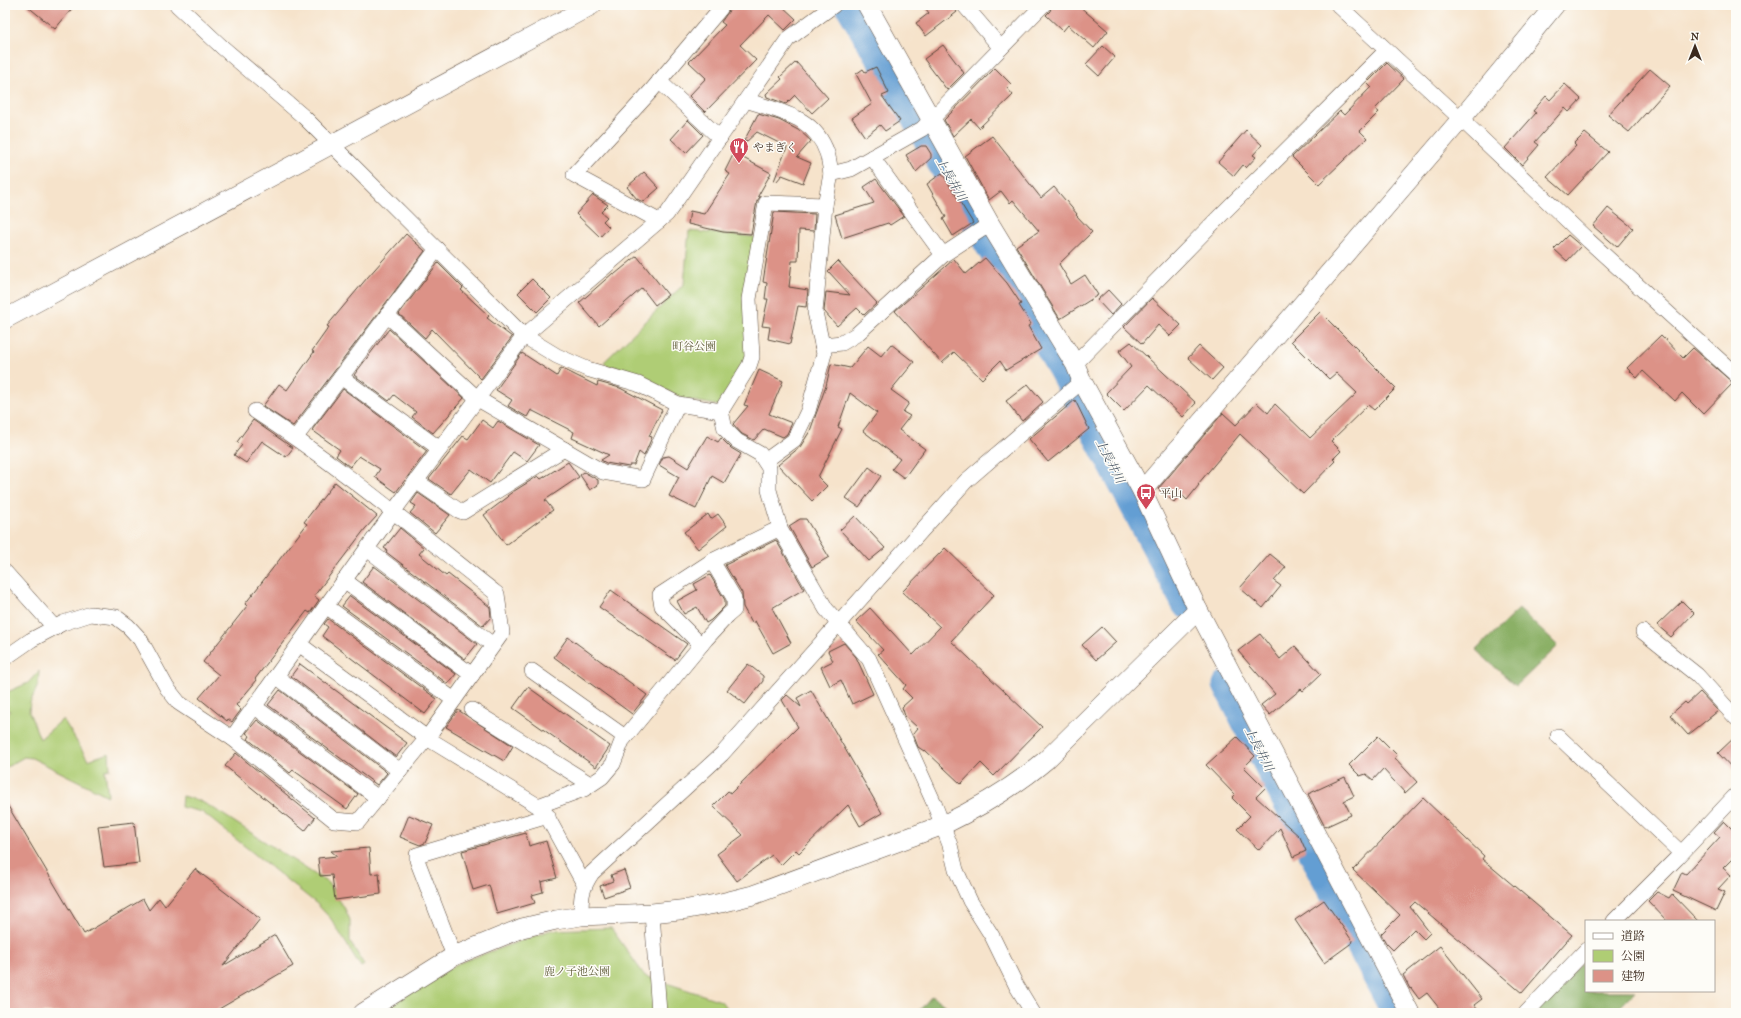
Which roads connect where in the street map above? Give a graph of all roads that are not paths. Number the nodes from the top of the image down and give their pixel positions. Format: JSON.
{"nodes":[{"id":1,"x":177,"y":5,"type":"edge"},
{"id":2,"x":592,"y":5,"type":"edge"},
{"id":3,"x":716,"y":5,"type":"edge"},
{"id":4,"x":834,"y":5,"type":"edge"},
{"id":5,"x":867,"y":5,"type":"edge"},
{"id":6,"x":964,"y":5,"type":"edge"},
{"id":7,"x":1043,"y":5,"type":"edge"},
{"id":8,"x":1338,"y":5,"type":"edge"},
{"id":9,"x":1555,"y":5,"type":"edge"},
{"id":10,"x":1001,"y":48,"type":"junction"},
{"id":11,"x":1386,"y":51,"type":"junction"},
{"id":12,"x":659,"y":81,"type":"junction"},
{"id":13,"x":746,"y":100,"type":"junction"},
{"id":14,"x":1461,"y":119,"type":"junction"},
{"id":15,"x":932,"y":120,"type":"junction"},
{"id":16,"x":720,"y":138,"type":"junction"},
{"id":17,"x":332,"y":145,"type":"junction"},
{"id":18,"x":872,"y":157,"type":"junction"},
{"id":19,"x":831,"y":174,"type":"junction"},
{"id":20,"x":825,"y":205,"type":"junction"},
{"id":21,"x":658,"y":221,"type":"junction"},
{"id":22,"x":990,"y":224,"type":"junction"},
{"id":23,"x":437,"y":249,"type":"junction"},
{"id":24,"x":943,"y":255,"type":"junction"},
{"id":25,"x":387,"y":315,"type":"junction"},
{"id":26,"x":5,"y":319,"type":"edge"},
{"id":27,"x":524,"y":336,"type":"junction"},
{"id":28,"x":822,"y":346,"type":"junction"},
{"id":29,"x":1075,"y":364,"type":"junction"},
{"id":30,"x":1736,"y":375,"type":"edge"},
{"id":31,"x":341,"y":377,"type":"junction"},
{"id":32,"x":1082,"y":381,"type":"junction"},
{"id":33,"x":478,"y":399,"type":"junction"},
{"id":34,"x":678,"y":404,"type":"junction"},
{"id":35,"x":255,"y":411,"type":"dead end"},
{"id":36,"x":721,"y":411,"type":"junction"},
{"id":37,"x":296,"y":437,"type":"junction"},
{"id":38,"x":440,"y":449,"type":"junction"},
{"id":39,"x":564,"y":449,"type":"junction"},
{"id":40,"x":764,"y":461,"type":"junction"},
{"id":41,"x":416,"y":481,"type":"junction"},
{"id":42,"x":1142,"y":491,"type":"junction"},
{"id":43,"x":393,"y":512,"type":"junction"},
{"id":44,"x":780,"y":528,"type":"junction"},
{"id":45,"x":366,"y":549,"type":"junction"},
{"id":46,"x":712,"y":561,"type":"junction"},
{"id":47,"x":5,"y":572,"type":"edge"},
{"id":48,"x":344,"y":580,"type":"junction"},
{"id":49,"x":326,"y":606,"type":"junction"},
{"id":50,"x":1198,"y":610,"type":"junction"},
{"id":51,"x":839,"y":625,"type":"junction"},
{"id":52,"x":55,"y":628,"type":"junction"},
{"id":53,"x":1643,"y":632,"type":"dead end"},
{"id":54,"x":299,"y":644,"type":"junction"},
{"id":55,"x":494,"y":645,"type":"junction"},
{"id":56,"x":701,"y":645,"type":"junction"},
{"id":57,"x":5,"y":658,"type":"edge"},
{"id":58,"x":532,"y":671,"type":"dead end"},
{"id":59,"x":472,"y":675,"type":"junction"},
{"id":60,"x":276,"y":676,"type":"junction"},
{"id":61,"x":454,"y":700,"type":"junction"},
{"id":62,"x":254,"y":707,"type":"junction"},
{"id":63,"x":472,"y":710,"type":"dead end"},
{"id":64,"x":1736,"y":718,"type":"edge"},
{"id":65,"x":1558,"y":736,"type":"dead end"},
{"id":66,"x":625,"y":737,"type":"junction"},
{"id":67,"x":232,"y":738,"type":"junction"},
{"id":68,"x":426,"y":738,"type":"junction"},
{"id":69,"x":400,"y":771,"type":"junction"},
{"id":70,"x":590,"y":784,"type":"junction"},
{"id":71,"x":1736,"y":795,"type":"edge"},
{"id":72,"x":378,"y":798,"type":"junction"},
{"id":73,"x":543,"y":811,"type":"junction"},
{"id":74,"x":943,"y":825,"type":"junction"},
{"id":75,"x":1681,"y":853,"type":"junction"},
{"id":76,"x":584,"y":884,"type":"junction"},
{"id":77,"x":652,"y":914,"type":"junction"},
{"id":78,"x":581,"y":916,"type":"junction"},
{"id":79,"x":1615,"y":920,"type":"edge"},
{"id":80,"x":1585,"y":951,"type":"edge"},
{"id":81,"x":454,"y":956,"type":"junction"},
{"id":82,"x":362,"y":1013,"type":"edge"},
{"id":83,"x":659,"y":1013,"type":"edge"},
{"id":84,"x":1032,"y":1013,"type":"edge"},
{"id":85,"x":1410,"y":1013,"type":"edge"},
{"id":86,"x":1526,"y":1013,"type":"edge"}],
"edges":[{"from":1,"to":17,"type":"street"},
{"from":2,"to":17,"type":"street"},
{"from":3,"to":12,"type":"street"},
{"from":4,"to":13,"type":"street"},
{"from":5,"to":15,"type":"street"},
{"from":6,"to":10,"type":"street"},
{"from":7,"to":10,"type":"street"},
{"from":8,"to":11,"type":"street"},
{"from":9,"to":14,"type":"street"},
{"from":10,"to":15,"type":"street"},
{"from":11,"to":14,"type":"street"},
{"from":11,"to":29,"type":"street"},
{"from":12,"to":16,"type":"street"},
{"from":12,"to":21,"type":"street"},
{"from":13,"to":16,"type":"street"},
{"from":13,"to":19,"type":"street"},
{"from":14,"to":30,"type":"street"},
{"from":14,"to":42,"type":"street"},
{"from":15,"to":18,"type":"street"},
{"from":15,"to":22,"type":"street"},
{"from":16,"to":21,"type":"street"},
{"from":17,"to":23,"type":"street"},
{"from":17,"to":26,"type":"street"},
{"from":18,"to":19,"type":"street"},
{"from":18,"to":24,"type":"street"},
{"from":19,"to":20,"type":"street"},
{"from":20,"to":28,"type":"street"},
{"from":20,"to":36,"type":"street"},
{"from":21,"to":27,"type":"street"},
{"from":22,"to":24,"type":"street"},
{"from":22,"to":29,"type":"street"},
{"from":23,"to":25,"type":"street"},
{"from":23,"to":27,"type":"street"},
{"from":24,"to":28,"type":"street"},
{"from":25,"to":31,"type":"street"},
{"from":25,"to":33,"type":"street"},
{"from":27,"to":33,"type":"street"},
{"from":27,"to":34,"type":"street"},
{"from":28,"to":40,"type":"street"},
{"from":29,"to":32,"type":"street"},
{"from":31,"to":37,"type":"street"},
{"from":31,"to":38,"type":"street"},
{"from":32,"to":42,"type":"street"},
{"from":32,"to":51,"type":"street"},
{"from":33,"to":38,"type":"street"},
{"from":33,"to":39,"type":"street"},
{"from":34,"to":36,"type":"street"},
{"from":34,"to":39,"type":"street"},
{"from":35,"to":37,"type":"street"},
{"from":36,"to":40,"type":"street"},
{"from":37,"to":43,"type":"street"},
{"from":38,"to":41,"type":"street"},
{"from":39,"to":41,"type":"street"},
{"from":40,"to":44,"type":"street"},
{"from":41,"to":43,"type":"street"},
{"from":42,"to":50,"type":"street"},
{"from":43,"to":45,"type":"street"},
{"from":43,"to":55,"type":"street"},
{"from":44,"to":46,"type":"street"},
{"from":44,"to":51,"type":"street"},
{"from":45,"to":48,"type":"street"},
{"from":45,"to":55,"type":"street"},
{"from":46,"to":56,"type":"street"},
{"from":46,"to":56,"type":"street"},
{"from":47,"to":52,"type":"street"},
{"from":48,"to":49,"type":"street"},
{"from":48,"to":59,"type":"street"},
{"from":49,"to":54,"type":"street"},
{"from":49,"to":61,"type":"street"},
{"from":50,"to":74,"type":"street"},
{"from":50,"to":85,"type":"street"},
{"from":51,"to":74,"type":"street"},
{"from":51,"to":76,"type":"street"},
{"from":52,"to":57,"type":"street"},
{"from":52,"to":67,"type":"street"},
{"from":53,"to":64,"type":"street"},
{"from":54,"to":60,"type":"street"},
{"from":54,"to":68,"type":"street"},
{"from":55,"to":59,"type":"street"},
{"from":56,"to":66,"type":"street"},
{"from":58,"to":66,"type":"street"},
{"from":59,"to":61,"type":"street"},
{"from":60,"to":62,"type":"street"},
{"from":60,"to":69,"type":"street"},
{"from":61,"to":68,"type":"street"},
{"from":62,"to":67,"type":"street"},
{"from":62,"to":72,"type":"street"},
{"from":63,"to":70,"type":"street"},
{"from":65,"to":75,"type":"street"},
{"from":66,"to":70,"type":"street"},
{"from":67,"to":72,"type":"street"},
{"from":68,"to":69,"type":"street"},
{"from":68,"to":73,"type":"street"},
{"from":69,"to":72,"type":"street"},
{"from":70,"to":73,"type":"street"},
{"from":71,"to":75,"type":"street"},
{"from":73,"to":76,"type":"street"},
{"from":73,"to":81,"type":"street"},
{"from":74,"to":77,"type":"street"},
{"from":74,"to":84,"type":"street"},
{"from":75,"to":79,"type":"street"},
{"from":76,"to":78,"type":"street"},
{"from":77,"to":78,"type":"street"},
{"from":77,"to":83,"type":"street"},
{"from":78,"to":81,"type":"street"},
{"from":80,"to":86,"type":"street"},
{"from":81,"to":82,"type":"street"}]}
